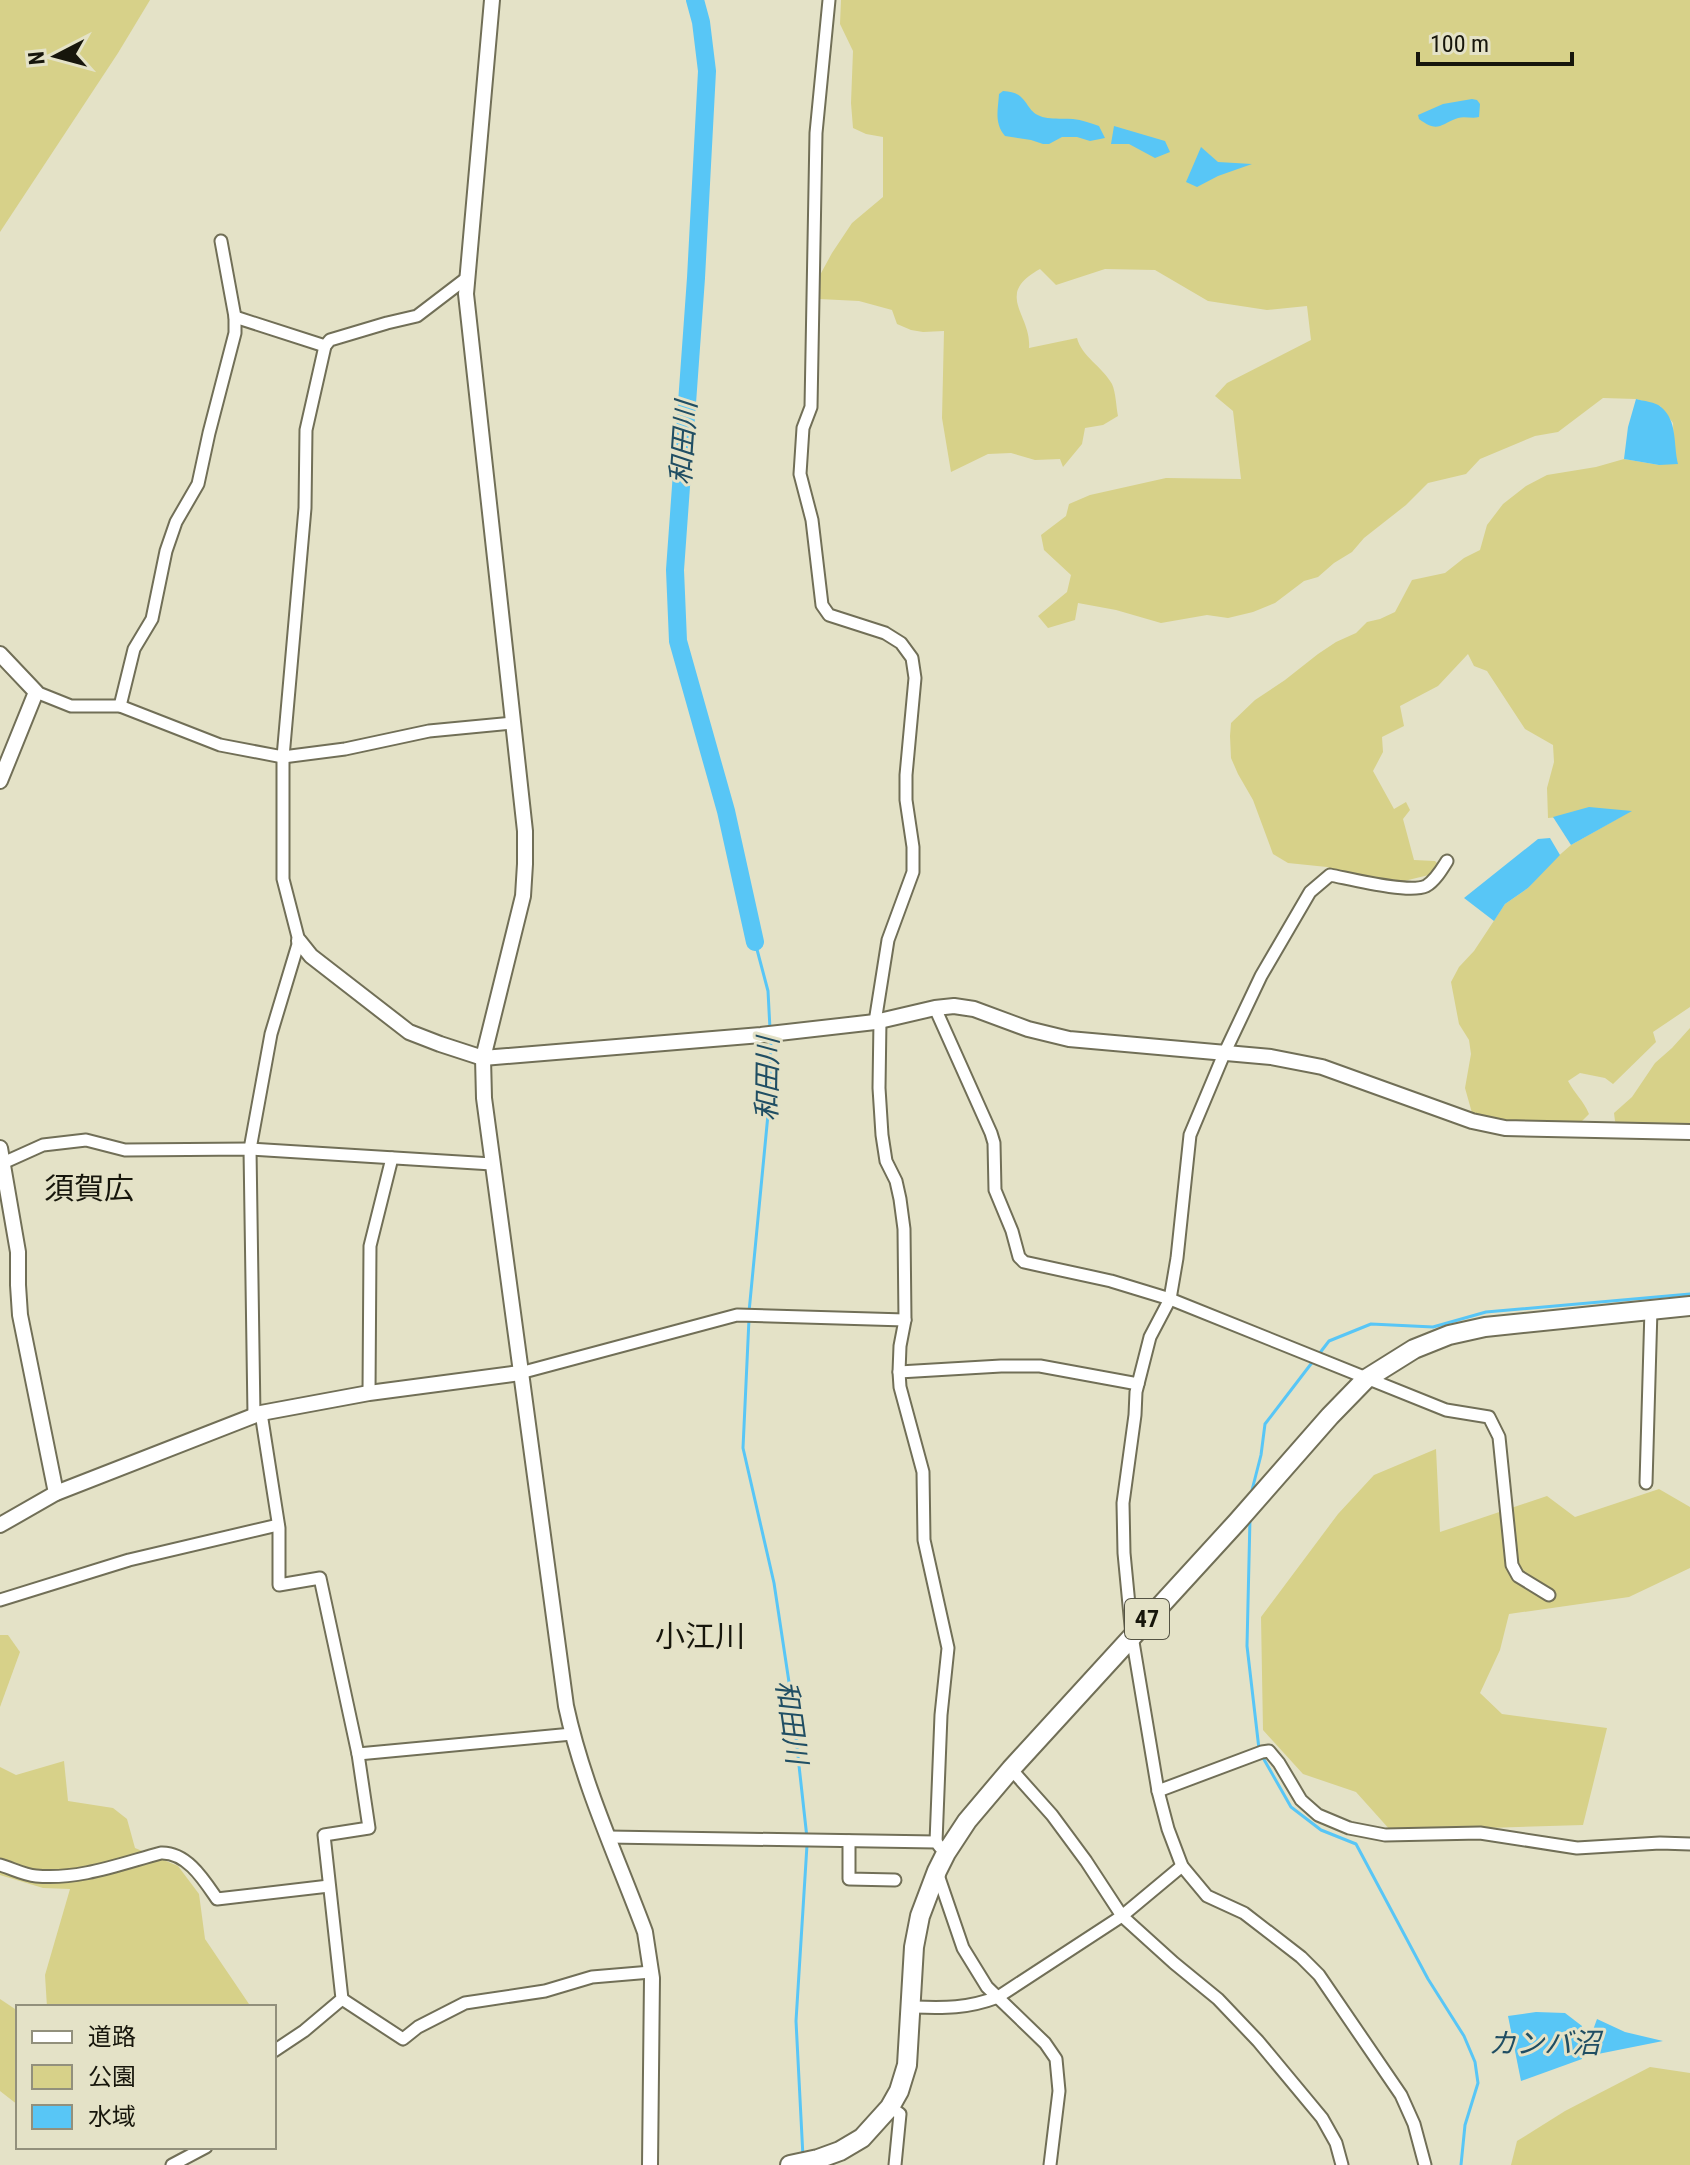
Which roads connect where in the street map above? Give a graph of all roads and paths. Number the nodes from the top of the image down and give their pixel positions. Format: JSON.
{"nodes":[{"id":1,"x":492,"y":0,"type":"edge"},
{"id":2,"x":829,"y":0,"type":"edge"},
{"id":3,"x":221,"y":241,"type":"dead end"},
{"id":4,"x":468,"y":277,"type":"junction"},
{"id":5,"x":235,"y":317,"type":"junction"},
{"id":6,"x":325,"y":346,"type":"junction"},
{"id":7,"x":0,"y":654,"type":"edge"},
{"id":8,"x":36,"y":692,"type":"junction"},
{"id":9,"x":120,"y":706,"type":"junction"},
{"id":10,"x":513,"y":723,"type":"junction"},
{"id":11,"x":283,"y":757,"type":"junction"},
{"id":12,"x":0,"y":781,"type":"edge"},
{"id":13,"x":1447,"y":861,"type":"dead end"},
{"id":14,"x":299,"y":941,"type":"junction"},
{"id":15,"x":935,"y":1008,"type":"junction"},
{"id":16,"x":878,"y":1021,"type":"junction"},
{"id":17,"x":1224,"y":1054,"type":"junction"},
{"id":18,"x":483,"y":1058,"type":"junction"},
{"id":19,"x":1690,"y":1132,"type":"edge"},
{"id":20,"x":250,"y":1149,"type":"junction"},
{"id":21,"x":1,"y":1155,"type":"edge"},
{"id":22,"x":392,"y":1158,"type":"junction"},
{"id":23,"x":492,"y":1164,"type":"junction"},
{"id":24,"x":1170,"y":1299,"type":"junction"},
{"id":25,"x":1690,"y":1306,"type":"edge"},
{"id":26,"x":1651,"y":1309,"type":"junction"},
{"id":27,"x":905,"y":1320,"type":"junction"},
{"id":28,"x":899,"y":1372,"type":"junction"},
{"id":29,"x":520,"y":1373,"type":"junction"},
{"id":30,"x":1366,"y":1379,"type":"junction"},
{"id":31,"x":1138,"y":1384,"type":"junction"},
{"id":32,"x":369,"y":1393,"type":"junction"},
{"id":33,"x":257,"y":1414,"type":"junction"},
{"id":34,"x":1646,"y":1483,"type":"dead end"},
{"id":35,"x":56,"y":1493,"type":"junction"},
{"id":36,"x":0,"y":1525,"type":"edge"},
{"id":37,"x":278,"y":1525,"type":"junction"},
{"id":38,"x":1549,"y":1595,"type":"dead end"},
{"id":39,"x":0,"y":1600,"type":"edge"},
{"id":40,"x":1132,"y":1636,"type":"junction"},
{"id":41,"x":572,"y":1734,"type":"junction"},
{"id":42,"x":358,"y":1754,"type":"junction"},
{"id":43,"x":1011,"y":1769,"type":"junction"},
{"id":44,"x":1158,"y":1791,"type":"junction"},
{"id":45,"x":608,"y":1837,"type":"junction"},
{"id":46,"x":849,"y":1841,"type":"junction"},
{"id":47,"x":1690,"y":1844,"type":"edge"},
{"id":48,"x":941,"y":1847,"type":"junction"},
{"id":49,"x":0,"y":1865,"type":"edge"},
{"id":50,"x":1182,"y":1866,"type":"junction"},
{"id":51,"x":937,"y":1871,"type":"junction"},
{"id":52,"x":895,"y":1880,"type":"dead end"},
{"id":53,"x":329,"y":1886,"type":"junction"},
{"id":54,"x":1122,"y":1916,"type":"junction"},
{"id":55,"x":651,"y":1972,"type":"junction"},
{"id":56,"x":998,"y":1997,"type":"junction"},
{"id":57,"x":342,"y":1999,"type":"junction"},
{"id":58,"x":911,"y":2007,"type":"junction"},
{"id":59,"x":276,"y":2050,"type":"edge"},
{"id":60,"x":890,"y":2107,"type":"junction"},
{"id":61,"x":202,"y":2149,"type":"edge"},
{"id":62,"x":794,"y":2164,"type":"edge"},
{"id":63,"x":172,"y":2165,"type":"edge"},
{"id":64,"x":650,"y":2165,"type":"edge"},
{"id":65,"x":895,"y":2165,"type":"edge"},
{"id":66,"x":1050,"y":2165,"type":"edge"},
{"id":67,"x":1342,"y":2165,"type":"edge"},
{"id":68,"x":1425,"y":2165,"type":"edge"}],
"edges":[{"from":1,"to":4,"type":"street"},
{"from":2,"to":16,"type":"street"},
{"from":3,"to":5,"type":"street"},
{"from":4,"to":6,"type":"street"},
{"from":4,"to":10,"type":"street"},
{"from":5,"to":6,"type":"street"},
{"from":5,"to":9,"type":"street"},
{"from":6,"to":11,"type":"street"},
{"from":7,"to":8,"type":"street"},
{"from":8,"to":9,"type":"street"},
{"from":8,"to":12,"type":"street"},
{"from":9,"to":11,"type":"street"},
{"from":10,"to":11,"type":"street"},
{"from":10,"to":18,"type":"street"},
{"from":11,"to":14,"type":"street"},
{"from":13,"to":17,"type":"street"},
{"from":14,"to":18,"type":"street"},
{"from":14,"to":20,"type":"street"},
{"from":15,"to":16,"type":"street"},
{"from":15,"to":17,"type":"street"},
{"from":15,"to":24,"type":"street"},
{"from":16,"to":18,"type":"street"},
{"from":16,"to":27,"type":"street"},
{"from":17,"to":19,"type":"street"},
{"from":17,"to":24,"type":"street"},
{"from":18,"to":23,"type":"street"},
{"from":20,"to":21,"type":"street"},
{"from":20,"to":22,"type":"street"},
{"from":20,"to":33,"type":"street"},
{"from":21,"to":35,"type":"street"},
{"from":22,"to":23,"type":"street"},
{"from":22,"to":32,"type":"street"},
{"from":23,"to":29,"type":"street"},
{"from":24,"to":30,"type":"street"},
{"from":24,"to":31,"type":"street"},
{"from":25,"to":26,"type":"main road","number":"47"},
{"from":26,"to":30,"type":"main road","number":"47"},
{"from":26,"to":34,"type":"street"},
{"from":27,"to":28,"type":"street"},
{"from":27,"to":29,"type":"street"},
{"from":28,"to":31,"type":"street"},
{"from":28,"to":48,"type":"street"},
{"from":29,"to":32,"type":"street"},
{"from":29,"to":41,"type":"street"},
{"from":30,"to":38,"type":"street"},
{"from":30,"to":40,"type":"main road","number":"47"},
{"from":31,"to":40,"type":"street"},
{"from":32,"to":33,"type":"street"},
{"from":33,"to":35,"type":"street"},
{"from":33,"to":37,"type":"street"},
{"from":35,"to":36,"type":"street"},
{"from":37,"to":39,"type":"street"},
{"from":37,"to":42,"type":"street"},
{"from":40,"to":43,"type":"main road","number":"47"},
{"from":40,"to":44,"type":"street"},
{"from":41,"to":42,"type":"street"},
{"from":41,"to":45,"type":"street"},
{"from":42,"to":53,"type":"street"},
{"from":43,"to":48,"type":"main road","number":"47"},
{"from":43,"to":54,"type":"street"},
{"from":44,"to":47,"type":"street"},
{"from":44,"to":50,"type":"street"},
{"from":45,"to":46,"type":"street"},
{"from":45,"to":55,"type":"street"},
{"from":46,"to":48,"type":"street"},
{"from":46,"to":52,"type":"street"},
{"from":48,"to":51,"type":"main road","number":"47"},
{"from":49,"to":53,"type":"street"},
{"from":50,"to":54,"type":"street"},
{"from":50,"to":68,"type":"street"},
{"from":51,"to":56,"type":"street"},
{"from":51,"to":58,"type":"main road","number":"47"},
{"from":53,"to":57,"type":"street"},
{"from":54,"to":56,"type":"street"},
{"from":54,"to":67,"type":"street"},
{"from":55,"to":57,"type":"street"},
{"from":55,"to":64,"type":"street"},
{"from":56,"to":58,"type":"street"},
{"from":56,"to":66,"type":"street"},
{"from":57,"to":59,"type":"street"},
{"from":58,"to":60,"type":"main road","number":"47"},
{"from":60,"to":62,"type":"main road","number":"47"},
{"from":60,"to":65,"type":"street"},
{"from":61,"to":63,"type":"street"}]}
